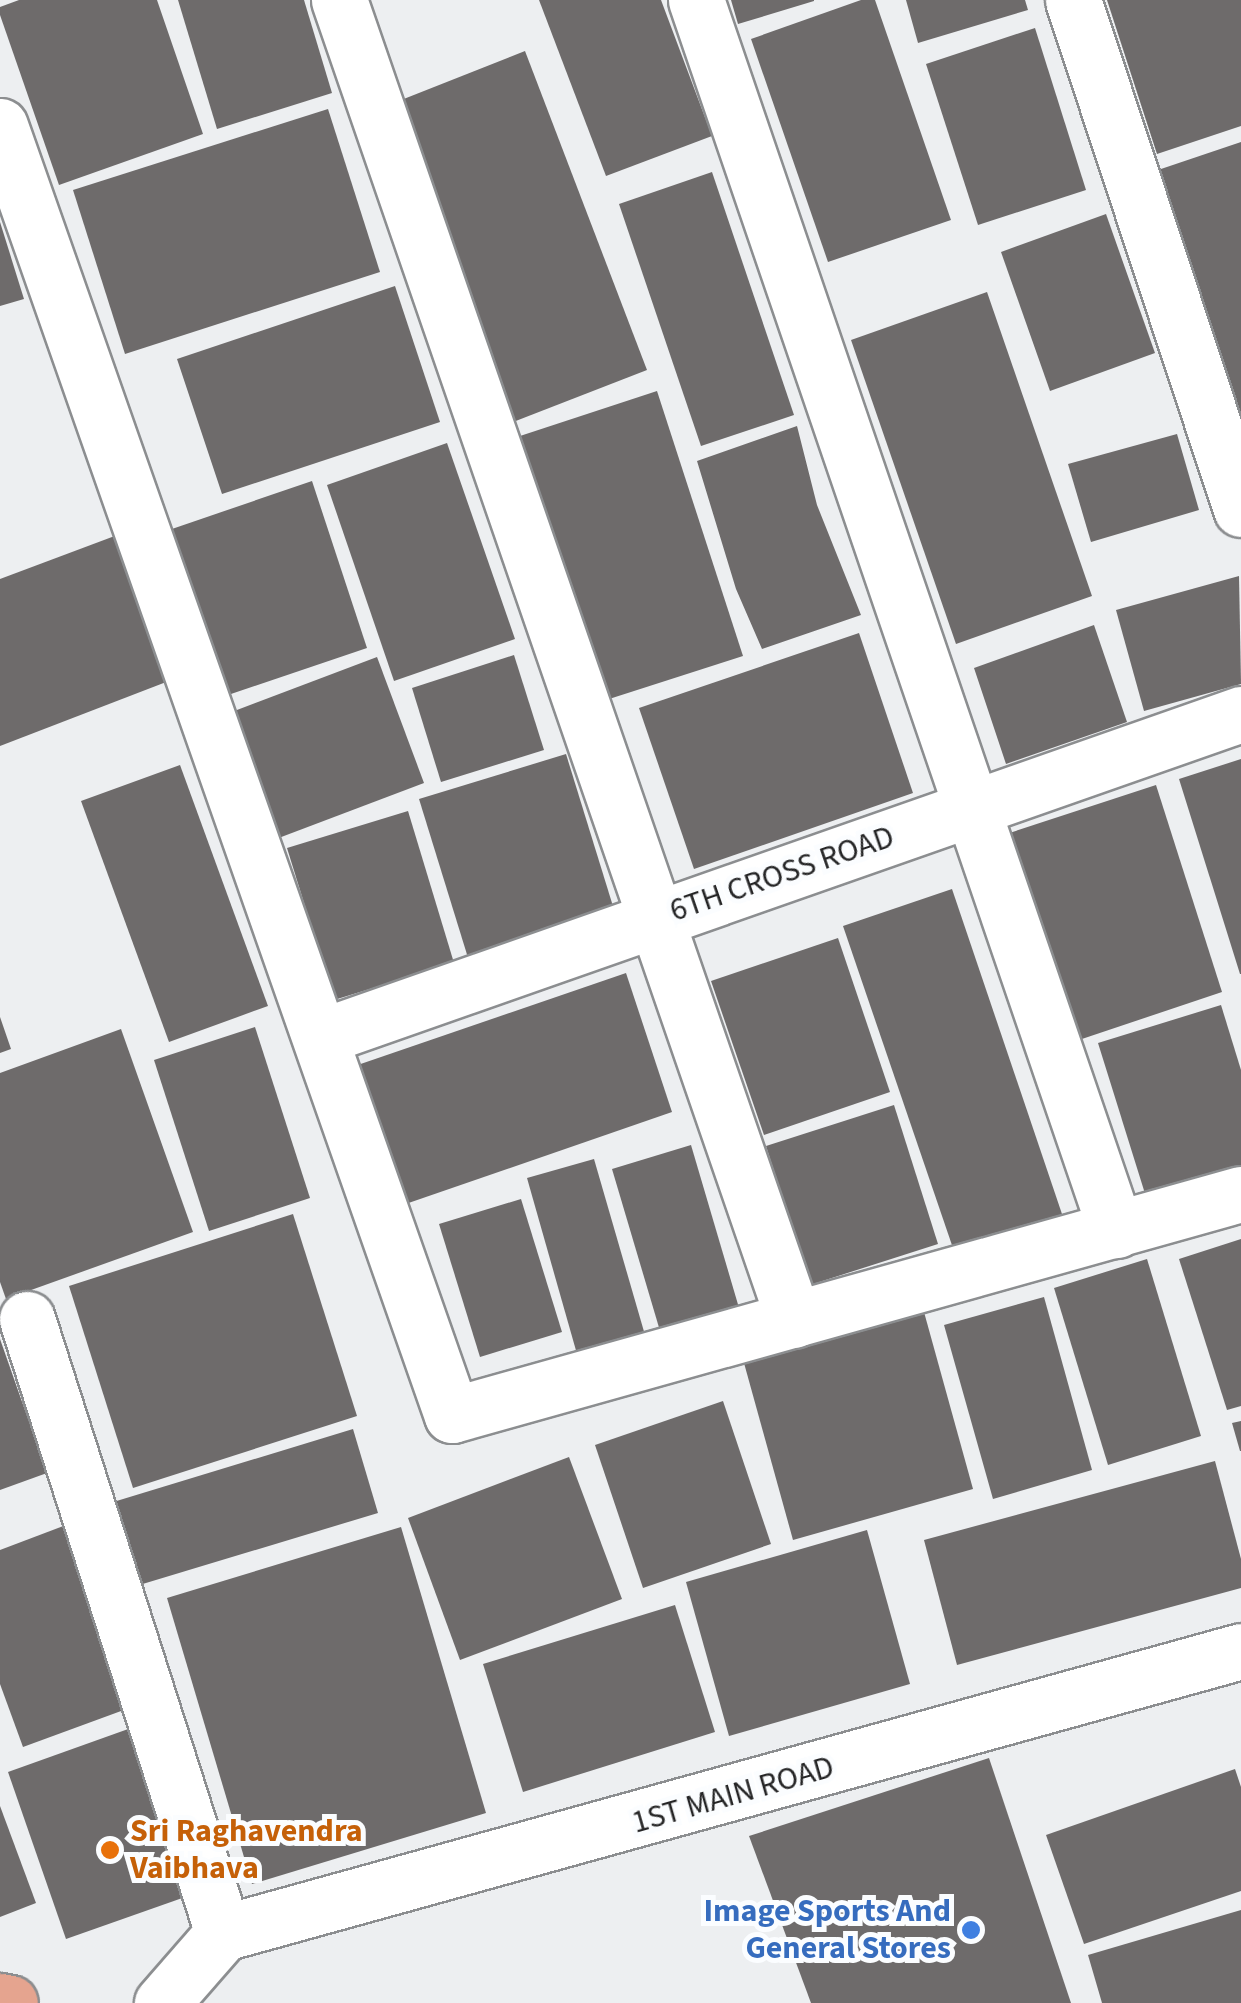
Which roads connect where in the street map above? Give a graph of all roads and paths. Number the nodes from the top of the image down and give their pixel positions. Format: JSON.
{"nodes":[{"id":1,"x":340,"y":0,"type":"edge"},
{"id":2,"x":696,"y":0,"type":"edge"},
{"id":3,"x":1073,"y":0,"type":"edge"},
{"id":4,"x":0,"y":126,"type":"edge"},
{"id":5,"x":1241,"y":509,"type":"edge"},
{"id":6,"x":1241,"y":714,"type":"edge"},
{"id":7,"x":967,"y":810,"type":"junction"},
{"id":8,"x":656,"y":917,"type":"junction"},
{"id":9,"x":323,"y":1036,"type":"junction"},
{"id":10,"x":1241,"y":1194,"type":"edge"},
{"id":11,"x":1116,"y":1230,"type":"junction"},
{"id":12,"x":27,"y":1319,"type":"dead end"},
{"id":13,"x":794,"y":1320,"type":"junction"},
{"id":14,"x":1241,"y":1651,"type":"edge"},
{"id":15,"x":223,"y":1933,"type":"junction"},
{"id":16,"x":0,"y":2000,"type":"edge"},
{"id":17,"x":10,"y":2003,"type":"edge"},
{"id":18,"x":162,"y":2003,"type":"edge"}],
"edges":[{"from":1,"to":8,"type":"street"},
{"from":2,"to":7,"type":"street"},
{"from":3,"to":5,"type":"street"},
{"from":4,"to":9,"type":"street"},
{"from":6,"to":7,"type":"street","name":"6TH CROSS ROAD"},
{"from":7,"to":8,"type":"street","name":"6TH CROSS ROAD"},
{"from":7,"to":11,"type":"street"},
{"from":8,"to":9,"type":"street","name":"6TH CROSS ROAD"},
{"from":8,"to":13,"type":"street"},
{"from":9,"to":13,"type":"street"},
{"from":10,"to":11,"type":"street"},
{"from":11,"to":13,"type":"street"},
{"from":12,"to":15,"type":"street"},
{"from":14,"to":15,"type":"street","name":"1ST MAIN ROAD"},
{"from":15,"to":18,"type":"street"},
{"from":16,"to":17,"type":"main road"}]}
